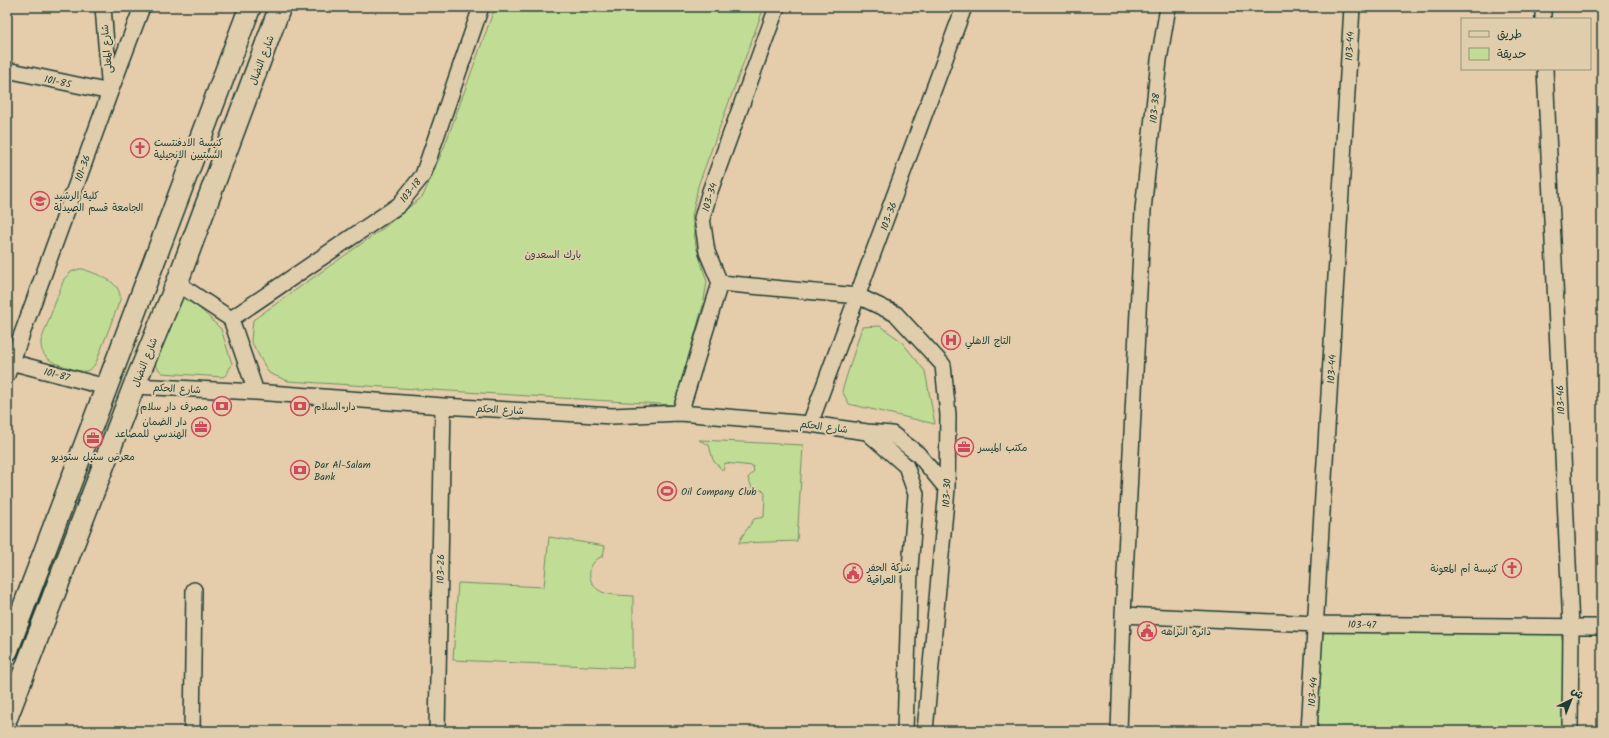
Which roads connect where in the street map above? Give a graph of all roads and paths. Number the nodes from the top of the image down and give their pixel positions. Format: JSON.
{"nodes":[{"id":1,"x":103,"y":7,"type":"edge"},
{"id":2,"x":142,"y":7,"type":"edge"},
{"id":3,"x":250,"y":7,"type":"edge"},
{"id":4,"x":280,"y":7,"type":"edge"},
{"id":5,"x":481,"y":7,"type":"edge"},
{"id":6,"x":777,"y":7,"type":"edge"},
{"id":7,"x":964,"y":7,"type":"edge"},
{"id":8,"x":1168,"y":7,"type":"edge"},
{"id":9,"x":1352,"y":7,"type":"edge"},
{"id":10,"x":1543,"y":7,"type":"edge"},
{"id":11,"x":1543,"y":18,"type":"edge"},
{"id":12,"x":7,"y":70,"type":"edge"},
{"id":13,"x":1546,"y":70,"type":"edge"},
{"id":14,"x":110,"y":92,"type":"junction"},
{"id":15,"x":177,"y":283,"type":"junction"},
{"id":16,"x":720,"y":283,"type":"junction"},
{"id":17,"x":858,"y":296,"type":"junction"},
{"id":18,"x":231,"y":319,"type":"junction"},
{"id":19,"x":9,"y":366,"type":"edge"},
{"id":20,"x":134,"y":386,"type":"junction"},
{"id":21,"x":106,"y":387,"type":"junction"},
{"id":22,"x":256,"y":392,"type":"junction"},
{"id":23,"x":443,"y":406,"type":"junction"},
{"id":24,"x":680,"y":414,"type":"junction"},
{"id":25,"x":810,"y":424,"type":"junction"},
{"id":26,"x":867,"y":432,"type":"junction"},
{"id":27,"x":947,"y":489,"type":"junction"},
{"id":28,"x":194,"y":590,"type":"dead end"},
{"id":29,"x":1123,"y":615,"type":"junction"},
{"id":30,"x":1316,"y":624,"type":"junction"},
{"id":31,"x":1571,"y":627,"type":"junction"},
{"id":32,"x":1602,"y":627,"type":"edge"},
{"id":33,"x":7,"y":651,"type":"edge"},
{"id":34,"x":7,"y":717,"type":"edge"},
{"id":35,"x":7,"y":724,"type":"edge"},
{"id":36,"x":11,"y":731,"type":"edge"},
{"id":37,"x":192,"y":731,"type":"edge"},
{"id":38,"x":437,"y":731,"type":"edge"},
{"id":39,"x":905,"y":731,"type":"edge"},
{"id":40,"x":925,"y":731,"type":"edge"},
{"id":41,"x":1119,"y":731,"type":"edge"},
{"id":42,"x":1309,"y":731,"type":"edge"},
{"id":43,"x":1570,"y":731,"type":"edge"}],
"edges":[{"from":1,"to":14,"type":"street","name":"شارع المعلى"},
{"from":2,"to":14,"type":"street","name":"101-36"},
{"from":3,"to":21,"type":"main road"},
{"from":4,"to":15,"type":"main road","name":"شارع النضال"},
{"from":5,"to":18,"type":"street","name":"103-18"},
{"from":6,"to":16,"type":"street","name":"103-34"},
{"from":7,"to":17,"type":"street","name":"103-36"},
{"from":8,"to":29,"type":"street","name":"103-38"},
{"from":9,"to":30,"type":"street","name":"103-44"},
{"from":10,"to":11,"type":"street"},
{"from":12,"to":14,"type":"street","name":"101-85"},
{"from":13,"to":31,"type":"street","name":"103-46"},
{"from":14,"to":19,"type":"street","name":"101-36"},
{"from":15,"to":18,"type":"street"},
{"from":15,"to":20,"type":"main road","name":"شارع النضال"},
{"from":16,"to":17,"type":"street","name":"103-30"},
{"from":16,"to":24,"type":"street"},
{"from":17,"to":25,"type":"street","name":"103-36"},
{"from":17,"to":27,"type":"street","name":"103-30"},
{"from":18,"to":22,"type":"street"},
{"from":19,"to":21,"type":"street","name":"101-87"},
{"from":20,"to":22,"type":"street","name":"شارع الحكم"},
{"from":20,"to":34,"type":"main road","name":"شارع النضال"},
{"from":21,"to":33,"type":"main road"},
{"from":22,"to":23,"type":"street","name":"شارع الحكم"},
{"from":23,"to":24,"type":"street","name":"شارع الحكم"},
{"from":23,"to":38,"type":"street","name":"103-26"},
{"from":24,"to":25,"type":"street","name":"شارع الحكم"},
{"from":25,"to":26,"type":"street","name":"شارع الحكم"},
{"from":26,"to":27,"type":"street","name":"شارع الحكم"},
{"from":26,"to":39,"type":"street"},
{"from":27,"to":40,"type":"street","name":"103-30"},
{"from":28,"to":37,"type":"street"},
{"from":29,"to":30,"type":"street","name":"103-47"},
{"from":29,"to":41,"type":"street","name":"103-38"},
{"from":30,"to":31,"type":"street","name":"103-47"},
{"from":30,"to":42,"type":"street","name":"103-44"},
{"from":31,"to":32,"type":"street","name":"103-47"},
{"from":31,"to":43,"type":"street","name":"103-46"},
{"from":35,"to":36,"type":"street"}]}
